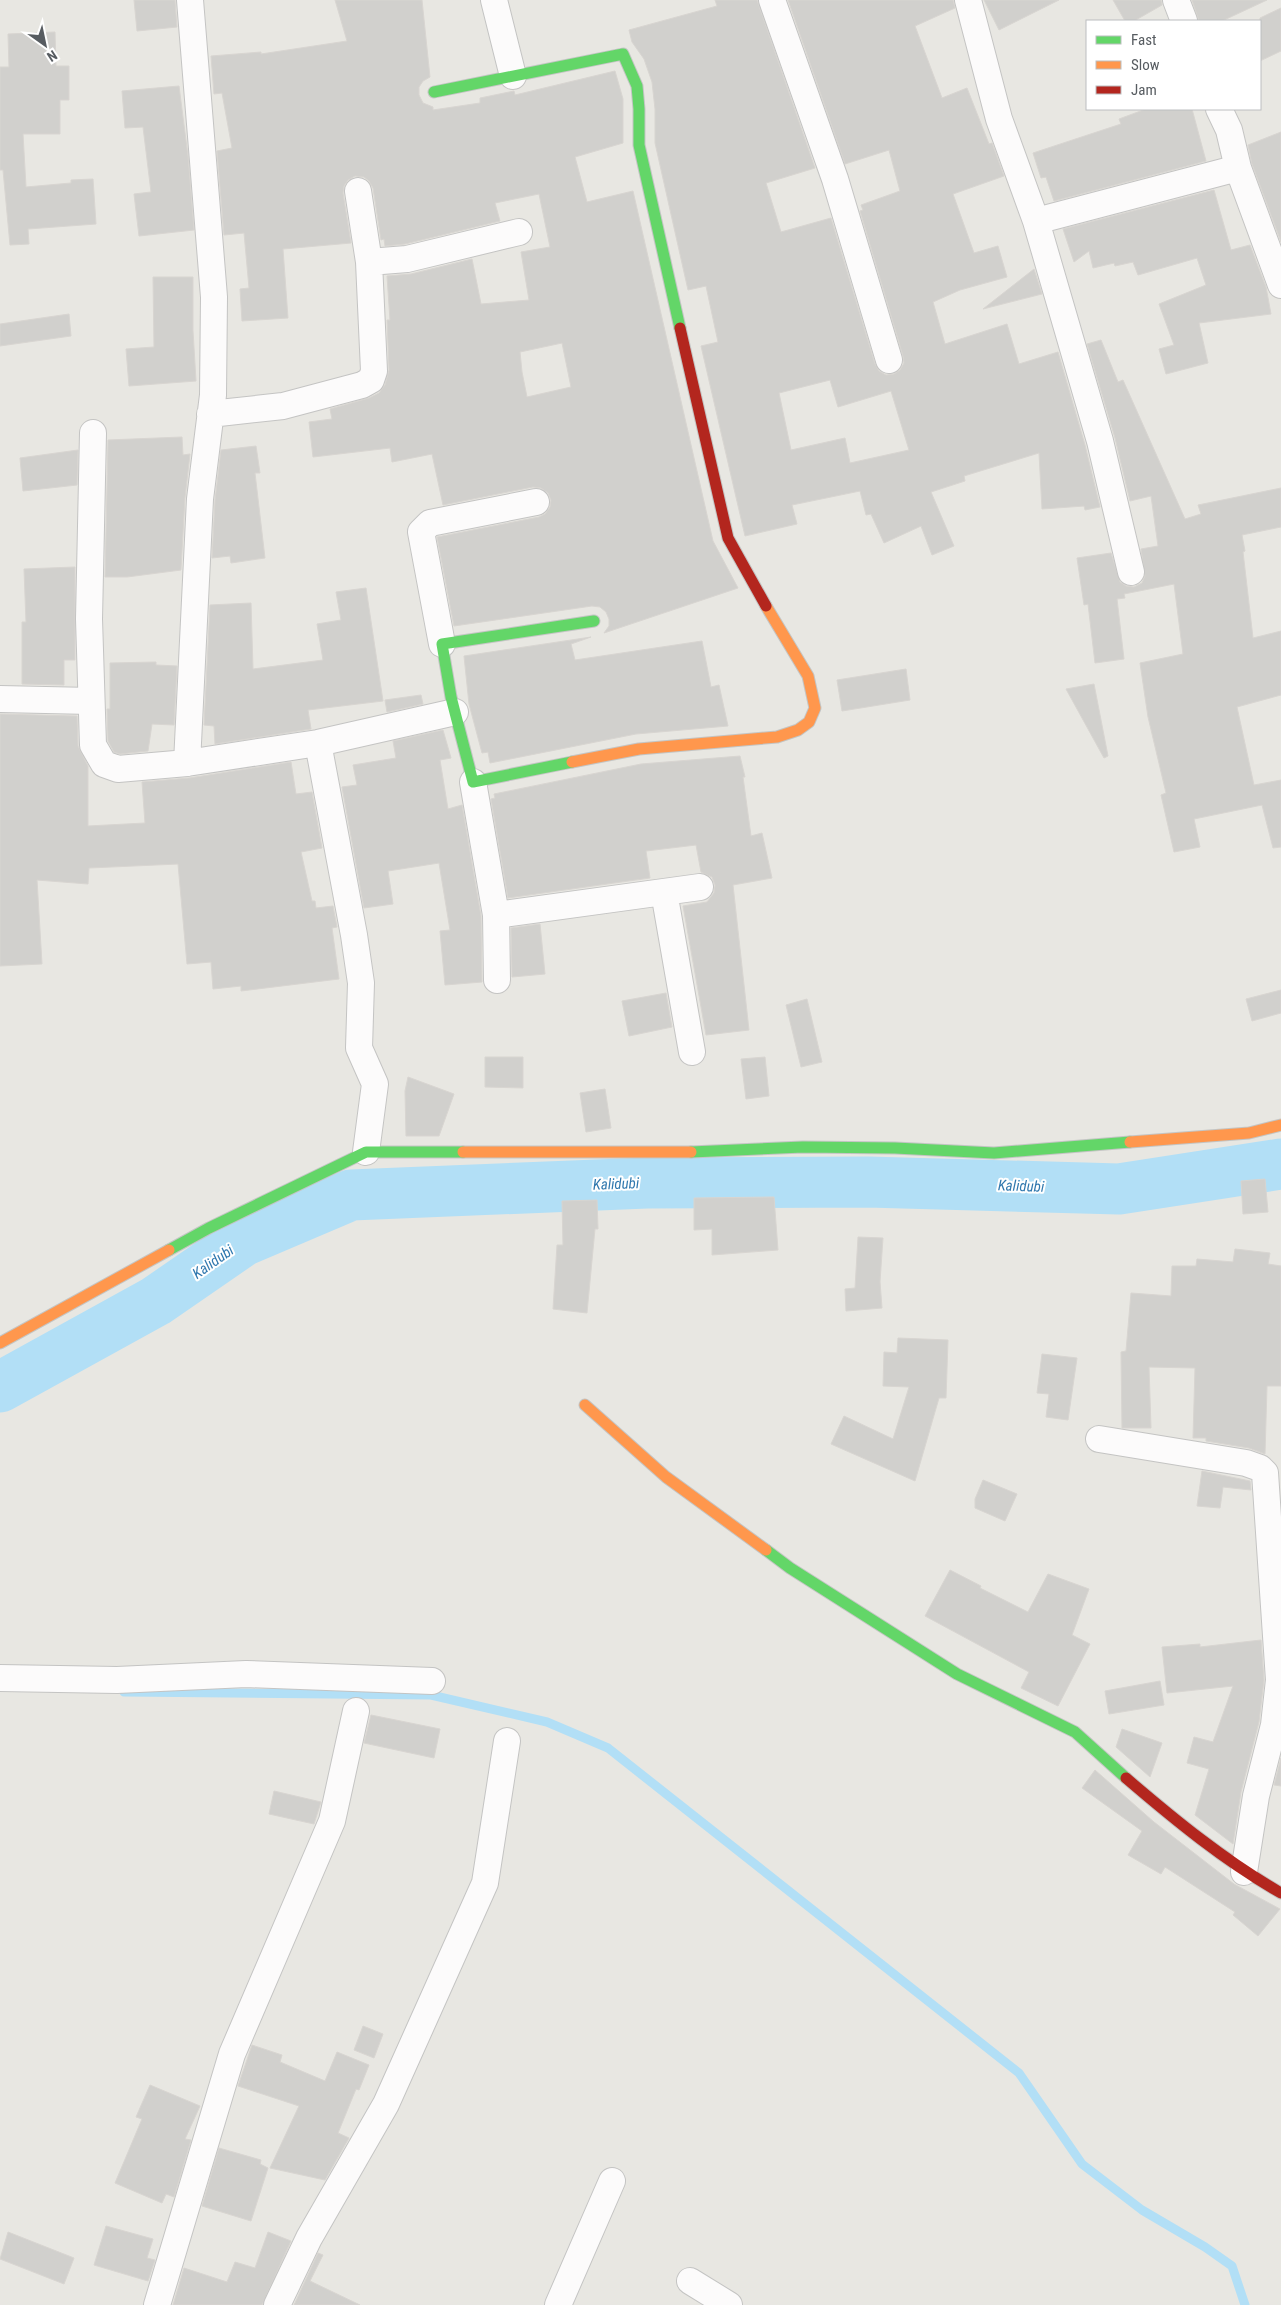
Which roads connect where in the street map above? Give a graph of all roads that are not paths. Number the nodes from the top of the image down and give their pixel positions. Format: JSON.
{"nodes":[{"id":1,"x":190,"y":0,"type":"edge"},
{"id":2,"x":494,"y":0,"type":"edge"},
{"id":3,"x":772,"y":0,"type":"edge"},
{"id":4,"x":968,"y":0,"type":"edge"},
{"id":5,"x":1176,"y":0,"type":"edge"},
{"id":6,"x":1184,"y":20,"type":"edge"},
{"id":7,"x":512,"y":76,"type":"junction"},
{"id":8,"x":434,"y":92,"type":"dead end"},
{"id":9,"x":1219,"y":110,"type":"edge"},
{"id":10,"x":1238,"y":168,"type":"junction"},
{"id":11,"x":358,"y":191,"type":"dead end"},
{"id":12,"x":1036,"y":221,"type":"junction"},
{"id":13,"x":520,"y":232,"type":"dead end"},
{"id":14,"x":369,"y":262,"type":"junction"},
{"id":15,"x":1281,"y":285,"type":"edge"},
{"id":16,"x":889,"y":360,"type":"dead end"},
{"id":17,"x":210,"y":414,"type":"junction"},
{"id":18,"x":93,"y":433,"type":"dead end"},
{"id":19,"x":536,"y":502,"type":"dead end"},
{"id":20,"x":1131,"y":572,"type":"dead end"},
{"id":21,"x":594,"y":621,"type":"dead end"},
{"id":22,"x":442,"y":644,"type":"junction"},
{"id":23,"x":0,"y":699,"type":"edge"},
{"id":24,"x":91,"y":701,"type":"junction"},
{"id":25,"x":455,"y":712,"type":"junction"},
{"id":26,"x":318,"y":743,"type":"junction"},
{"id":27,"x":187,"y":763,"type":"junction"},
{"id":28,"x":473,"y":782,"type":"junction"},
{"id":29,"x":700,"y":887,"type":"dead end"},
{"id":30,"x":664,"y":892,"type":"junction"},
{"id":31,"x":496,"y":915,"type":"junction"},
{"id":32,"x":497,"y":980,"type":"dead end"},
{"id":33,"x":692,"y":1052,"type":"dead end"},
{"id":34,"x":1281,"y":1125,"type":"edge"},
{"id":35,"x":366,"y":1152,"type":"junction"},
{"id":36,"x":0,"y":1343,"type":"edge"},
{"id":37,"x":585,"y":1405,"type":"dead end"},
{"id":38,"x":1099,"y":1439,"type":"dead end"},
{"id":39,"x":0,"y":1678,"type":"edge"},
{"id":40,"x":432,"y":1681,"type":"dead end"},
{"id":41,"x":356,"y":1711,"type":"dead end"},
{"id":42,"x":507,"y":1741,"type":"dead end"},
{"id":43,"x":1244,"y":1872,"type":"junction"},
{"id":44,"x":1281,"y":1893,"type":"edge"},
{"id":45,"x":612,"y":2181,"type":"dead end"},
{"id":46,"x":690,"y":2281,"type":"dead end"},
{"id":47,"x":156,"y":2305,"type":"edge"},
{"id":48,"x":277,"y":2305,"type":"edge"},
{"id":49,"x":558,"y":2305,"type":"edge"},
{"id":50,"x":729,"y":2305,"type":"edge"}],
"edges":[{"from":1,"to":17,"type":"street"},
{"from":2,"to":7,"type":"street"},
{"from":3,"to":16,"type":"street"},
{"from":4,"to":12,"type":"street"},
{"from":5,"to":6,"type":"street"},
{"from":7,"to":8,"type":"street"},
{"from":7,"to":28,"type":"street"},
{"from":9,"to":10,"type":"street"},
{"from":10,"to":12,"type":"street"},
{"from":10,"to":15,"type":"street"},
{"from":11,"to":14,"type":"street"},
{"from":12,"to":20,"type":"street"},
{"from":13,"to":14,"type":"street"},
{"from":14,"to":17,"type":"street"},
{"from":17,"to":27,"type":"street"},
{"from":18,"to":24,"type":"street"},
{"from":19,"to":22,"type":"street"},
{"from":21,"to":22,"type":"street"},
{"from":22,"to":25,"type":"street"},
{"from":23,"to":24,"type":"street"},
{"from":24,"to":27,"type":"street"},
{"from":25,"to":26,"type":"street"},
{"from":25,"to":28,"type":"street"},
{"from":26,"to":27,"type":"street"},
{"from":26,"to":35,"type":"street"},
{"from":28,"to":31,"type":"street"},
{"from":29,"to":30,"type":"street"},
{"from":30,"to":31,"type":"street"},
{"from":30,"to":33,"type":"street"},
{"from":31,"to":32,"type":"street"},
{"from":34,"to":35,"type":"street"},
{"from":35,"to":36,"type":"street"},
{"from":37,"to":43,"type":"street"},
{"from":38,"to":43,"type":"street"},
{"from":39,"to":40,"type":"street"},
{"from":41,"to":47,"type":"street"},
{"from":42,"to":48,"type":"street"},
{"from":43,"to":44,"type":"street"},
{"from":45,"to":49,"type":"street"},
{"from":46,"to":50,"type":"street"}]}
